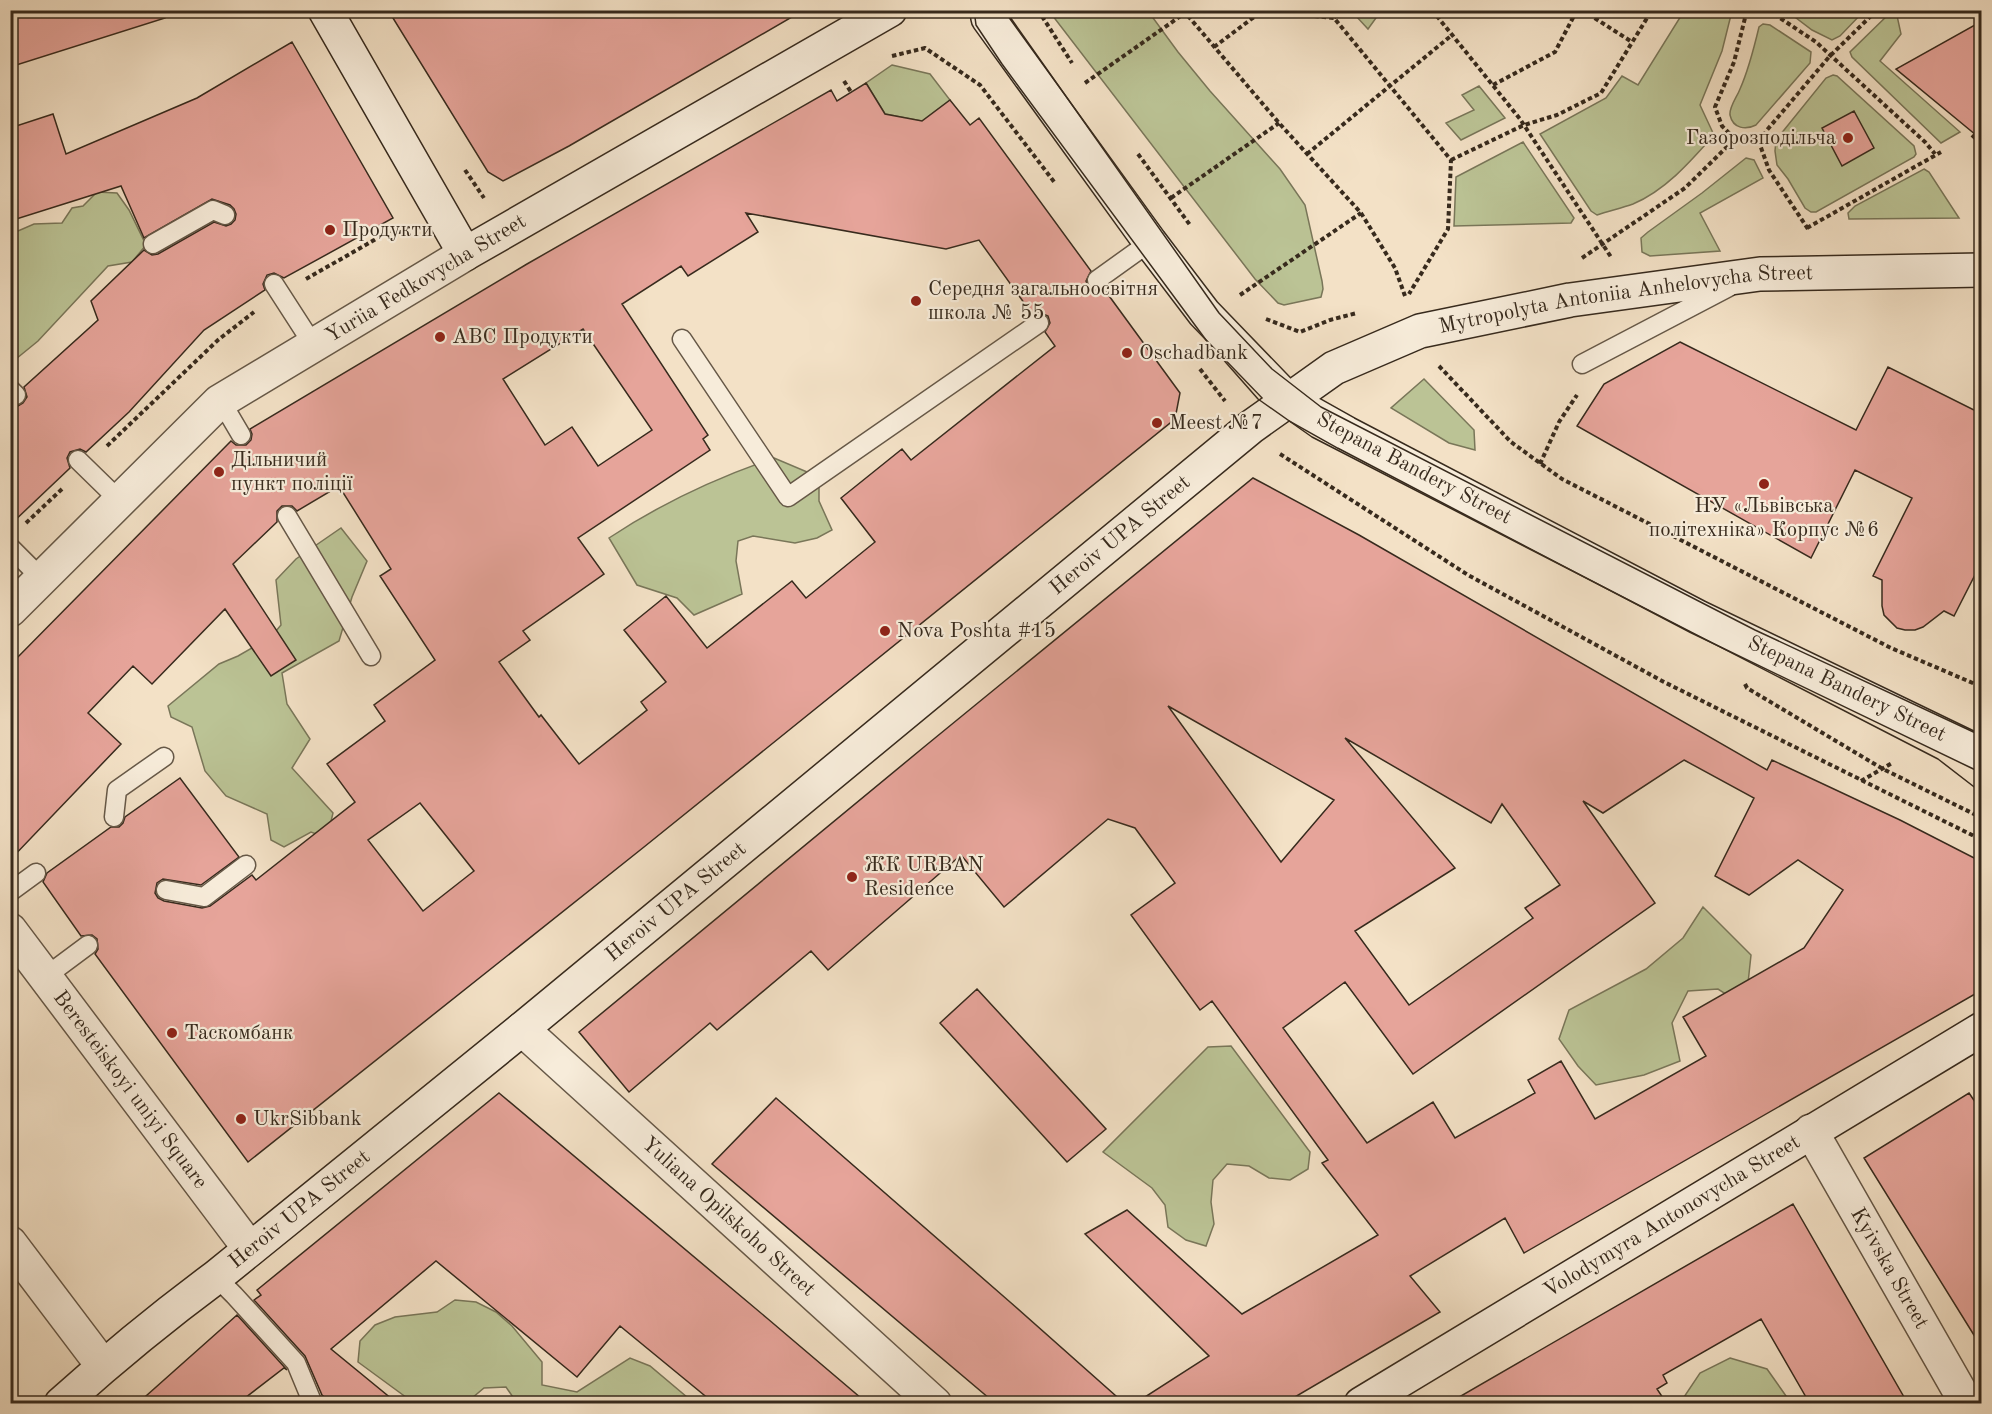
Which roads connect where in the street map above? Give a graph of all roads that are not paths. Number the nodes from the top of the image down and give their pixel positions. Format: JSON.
{"nodes":[{"id":1,"x":325,"y":10,"type":"edge"},
{"id":2,"x":890,"y":10,"type":"edge"},
{"id":3,"x":987,"y":10,"type":"edge"},
{"id":4,"x":225,"y":215,"type":"dead end"},
{"id":5,"x":1150,"y":242,"type":"junction"},
{"id":6,"x":153,"y":244,"type":"dead end"},
{"id":7,"x":465,"y":254,"type":"junction"},
{"id":8,"x":1982,"y":270,"type":"edge"},
{"id":9,"x":1751,"y":276,"type":"junction"},
{"id":10,"x":1097,"y":280,"type":"dead end"},
{"id":11,"x":274,"y":284,"type":"dead end"},
{"id":12,"x":1039,"y":323,"type":"dead end"},
{"id":13,"x":682,"y":339,"type":"dead end"},
{"id":14,"x":314,"y":346,"type":"junction"},
{"id":15,"x":1582,"y":364,"type":"dead end"},
{"id":16,"x":1289,"y":400,"type":"junction"},
{"id":17,"x":221,"y":401,"type":"junction"},
{"id":18,"x":241,"y":435,"type":"dead end"},
{"id":19,"x":78,"y":460,"type":"dead end"},
{"id":20,"x":120,"y":501,"type":"junction"},
{"id":21,"x":287,"y":516,"type":"dead end"},
{"id":22,"x":10,"y":548,"type":"edge"},
{"id":23,"x":42,"y":579,"type":"junction"},
{"id":24,"x":10,"y":610,"type":"edge"},
{"id":25,"x":371,"y":656,"type":"dead end"},
{"id":26,"x":1982,"y":754,"type":"edge"},
{"id":27,"x":164,"y":757,"type":"dead end"},
{"id":28,"x":114,"y":817,"type":"dead end"},
{"id":29,"x":246,"y":865,"type":"dead end"},
{"id":30,"x":36,"y":873,"type":"dead end"},
{"id":31,"x":166,"y":890,"type":"dead end"},
{"id":32,"x":10,"y":892,"type":"edge"},
{"id":33,"x":10,"y":930,"type":"edge"},
{"id":34,"x":88,"y":945,"type":"dead end"},
{"id":35,"x":45,"y":977,"type":"junction"},
{"id":36,"x":522,"y":1029,"type":"junction"},
{"id":37,"x":1982,"y":1029,"type":"edge"},
{"id":38,"x":1810,"y":1131,"type":"junction"},
{"id":39,"x":10,"y":1243,"type":"edge"},
{"id":40,"x":250,"y":1249,"type":"junction"},
{"id":41,"x":216,"y":1277,"type":"junction"},
{"id":42,"x":103,"y":1366,"type":"junction"},
{"id":43,"x":61,"y":1404,"type":"edge"},
{"id":44,"x":313,"y":1404,"type":"edge"},
{"id":45,"x":935,"y":1404,"type":"edge"},
{"id":46,"x":1361,"y":1404,"type":"edge"},
{"id":47,"x":1967,"y":1404,"type":"edge"}],
"edges":[{"from":1,"to":7,"type":"main road"},
{"from":2,"to":7,"type":"main road","name":"Yuriia Fedkovycha Street"},
{"from":3,"to":5,"type":"main road","name":"Stepana Bandery Street"},
{"from":4,"to":6,"type":"lane"},
{"from":5,"to":10,"type":"lane"},
{"from":5,"to":16,"type":"main road","name":"Stepana Bandery Street"},
{"from":7,"to":14,"type":"main road","name":"Yuriia Fedkovycha Street"},
{"from":8,"to":9,"type":"main road","name":"Mytropolyta Antoniia Anhelovycha Street"},
{"from":9,"to":15,"type":"lane"},
{"from":9,"to":16,"type":"main road","name":"Mytropolyta Antoniia Anhelovycha Street"},
{"from":11,"to":14,"type":"lane"},
{"from":12,"to":13,"type":"lane"},
{"from":14,"to":17,"type":"main road","name":"Yuriia Fedkovycha Street"},
{"from":16,"to":26,"type":"main road","name":"Stepana Bandery Street"},
{"from":16,"to":36,"type":"main road","name":"Heroiv UPA Street"},
{"from":17,"to":18,"type":"lane"},
{"from":17,"to":20,"type":"main road","name":"Yuriia Fedkovycha Street"},
{"from":19,"to":20,"type":"lane"},
{"from":20,"to":23,"type":"main road","name":"Yuriia Fedkovycha Street"},
{"from":21,"to":25,"type":"lane"},
{"from":22,"to":23,"type":"lane"},
{"from":23,"to":24,"type":"main road","name":"Yuriia Fedkovycha Street"},
{"from":27,"to":28,"type":"lane"},
{"from":29,"to":31,"type":"lane"},
{"from":30,"to":32,"type":"lane"},
{"from":33,"to":35,"type":"main road","name":"Beresteiskoyi uniyi Square"},
{"from":34,"to":35,"type":"lane"},
{"from":35,"to":40,"type":"main road","name":"Beresteiskoyi uniyi Square"},
{"from":36,"to":40,"type":"main road","name":"Heroiv UPA Street"},
{"from":36,"to":45,"type":"main road","name":"Yuliana Opilskoho Street"},
{"from":37,"to":38,"type":"main road","name":"Volodymyra Antonovycha Street"},
{"from":38,"to":46,"type":"main road","name":"Volodymyra Antonovycha Street"},
{"from":38,"to":47,"type":"main road","name":"Kyivska Street"},
{"from":39,"to":42,"type":"main road"},
{"from":40,"to":41,"type":"main road","name":"Heroiv UPA Street"},
{"from":41,"to":42,"type":"main road","name":"Heroiv UPA Street"},
{"from":41,"to":44,"type":"lane"},
{"from":42,"to":43,"type":"main road","name":"Heroiv UPA Street"}]}
